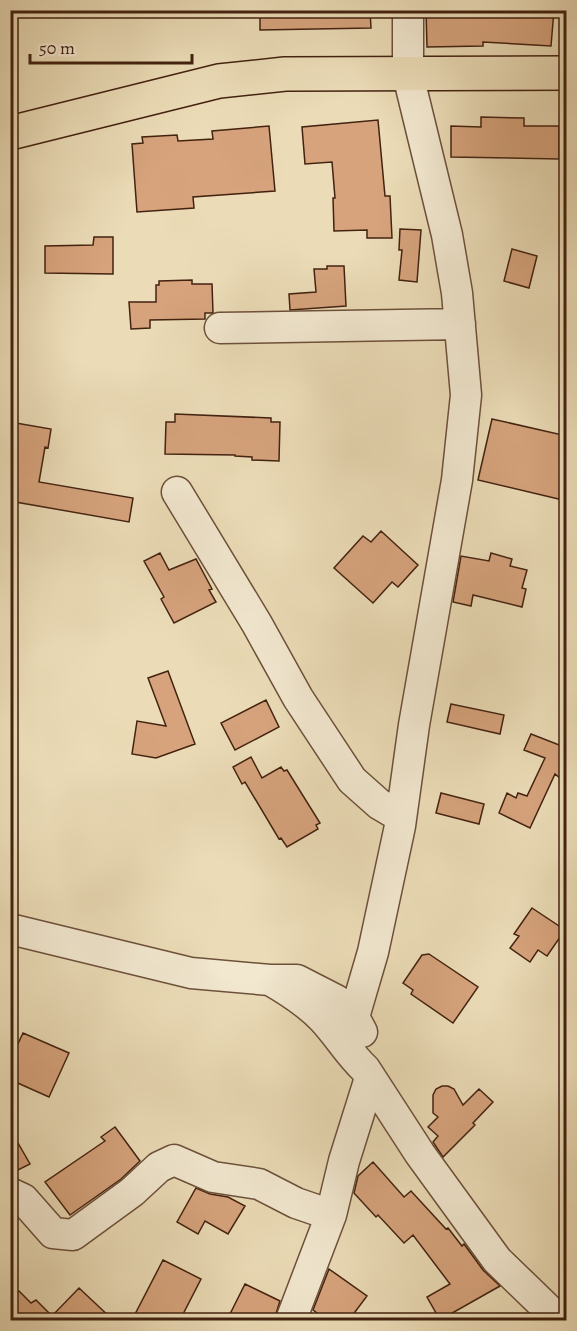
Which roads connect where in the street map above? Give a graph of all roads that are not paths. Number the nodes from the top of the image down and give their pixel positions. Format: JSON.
{"nodes":[{"id":1,"x":408,"y":10,"type":"edge"},
{"id":2,"x":567,"y":73,"type":"edge"},
{"id":3,"x":408,"y":75,"type":"junction"},
{"id":4,"x":10,"y":133,"type":"edge"},
{"id":5,"x":460,"y":324,"type":"junction"},
{"id":6,"x":220,"y":328,"type":"dead end"},
{"id":7,"x":177,"y":492,"type":"dead end"},
{"id":8,"x":401,"y":817,"type":"junction"},
{"id":9,"x":10,"y":929,"type":"edge"},
{"id":10,"x":347,"y":1027,"type":"junction"},
{"id":11,"x":368,"y":1074,"type":"junction"},
{"id":12,"x":10,"y":1193,"type":"edge"},
{"id":13,"x":331,"y":1215,"type":"junction"},
{"id":14,"x":291,"y":1320,"type":"edge"},
{"id":15,"x":559,"y":1320,"type":"edge"}],
"edges":[{"from":1,"to":3,"type":"street"},
{"from":2,"to":3,"type":"main road"},
{"from":3,"to":4,"type":"main road"},
{"from":3,"to":5,"type":"street"},
{"from":5,"to":6,"type":"street"},
{"from":5,"to":8,"type":"street"},
{"from":7,"to":8,"type":"street"},
{"from":8,"to":10,"type":"street"},
{"from":9,"to":10,"type":"street"},
{"from":10,"to":11,"type":"street"},
{"from":11,"to":13,"type":"street"},
{"from":11,"to":15,"type":"street"},
{"from":12,"to":13,"type":"street"},
{"from":13,"to":14,"type":"street"}]}
